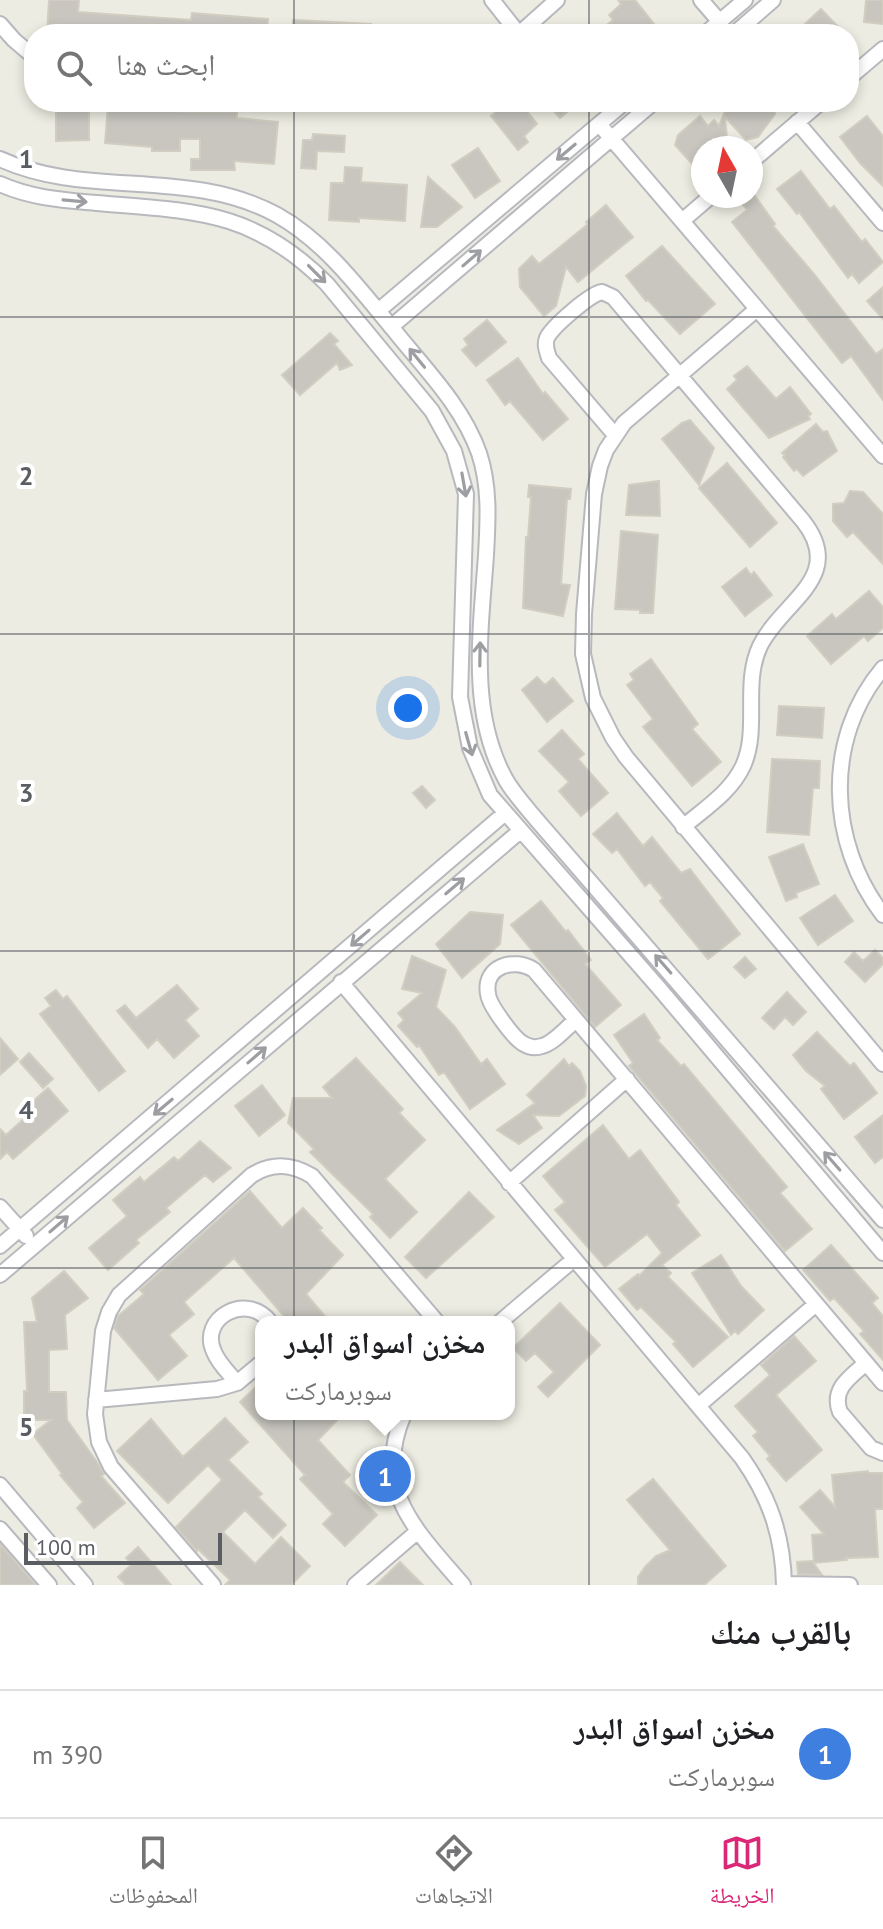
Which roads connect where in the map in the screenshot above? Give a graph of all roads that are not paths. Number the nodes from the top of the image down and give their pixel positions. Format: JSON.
{"nodes":[{"id":1,"x":492,"y":0,"type":"edge"},
{"id":2,"x":557,"y":0,"type":"edge"},
{"id":3,"x":701,"y":0,"type":"edge"},
{"id":4,"x":745,"y":0,"type":"edge"},
{"id":5,"x":773,"y":0,"type":"edge"},
{"id":6,"x":720,"y":22,"type":"junction"},
{"id":7,"x":0,"y":24,"type":"edge"},
{"id":8,"x":511,"y":24,"type":"edge"},
{"id":9,"x":530,"y":24,"type":"edge"},
{"id":10,"x":718,"y":24,"type":"edge"},
{"id":11,"x":745,"y":24,"type":"edge"},
{"id":12,"x":24,"y":48,"type":"edge"},
{"id":13,"x":883,"y":49,"type":"edge"},
{"id":14,"x":859,"y":69,"type":"edge"},
{"id":15,"x":613,"y":112,"type":"edge"},
{"id":16,"x":642,"y":112,"type":"edge"},
{"id":17,"x":809,"y":112,"type":"edge"},
{"id":18,"x":797,"y":122,"type":"junction"},
{"id":19,"x":599,"y":124,"type":"junction"},
{"id":20,"x":611,"y":139,"type":"junction"},
{"id":21,"x":763,"y":152,"type":"edge"},
{"id":22,"x":0,"y":159,"type":"edge"},
{"id":23,"x":0,"y":184,"type":"edge"},
{"id":24,"x":160,"y":185,"type":"junction"},
{"id":25,"x":157,"y":208,"type":"junction"},
{"id":26,"x":697,"y":208,"type":"edge"},
{"id":27,"x":682,"y":221,"type":"junction"},
{"id":28,"x":883,"y":223,"type":"edge"},
{"id":29,"x":757,"y":309,"type":"junction"},
{"id":30,"x":378,"y":311,"type":"junction"},
{"id":31,"x":391,"y":327,"type":"junction"},
{"id":32,"x":679,"y":374,"type":"junction"},
{"id":33,"x":439,"y":386,"type":"junction"},
{"id":34,"x":423,"y":400,"type":"junction"},
{"id":35,"x":615,"y":435,"type":"junction"},
{"id":36,"x":883,"y":456,"type":"edge"},
{"id":37,"x":883,"y":668,"type":"edge"},
{"id":38,"x":504,"y":814,"type":"junction"},
{"id":39,"x":683,"y":827,"type":"junction"},
{"id":40,"x":519,"y":832,"type":"junction"},
{"id":41,"x":883,"y":915,"type":"edge"},
{"id":42,"x":627,"y":923,"type":"junction"},
{"id":43,"x":612,"y":936,"type":"junction"},
{"id":44,"x":341,"y":982,"type":"junction"},
{"id":45,"x":576,"y":1020,"type":"junction"},
{"id":46,"x":883,"y":1064,"type":"edge"},
{"id":47,"x":627,"y":1079,"type":"junction"},
{"id":48,"x":509,"y":1183,"type":"junction"},
{"id":49,"x":0,"y":1207,"type":"edge"},
{"id":50,"x":883,"y":1220,"type":"edge"},
{"id":51,"x":20,"y":1230,"type":"junction"},
{"id":52,"x":1,"y":1243,"type":"edge"},
{"id":53,"x":34,"y":1246,"type":"junction"},
{"id":54,"x":883,"y":1253,"type":"edge"},
{"id":55,"x":18,"y":1260,"type":"junction"},
{"id":56,"x":573,"y":1260,"type":"junction"},
{"id":57,"x":0,"y":1275,"type":"edge"},
{"id":58,"x":816,"y":1304,"type":"junction"},
{"id":59,"x":264,"y":1316,"type":"edge"},
{"id":60,"x":432,"y":1316,"type":"edge"},
{"id":61,"x":507,"y":1316,"type":"edge"},
{"id":62,"x":866,"y":1363,"type":"junction"},
{"id":63,"x":255,"y":1368,"type":"edge"},
{"id":64,"x":237,"y":1383,"type":"junction"},
{"id":65,"x":883,"y":1383,"type":"edge"},
{"id":66,"x":96,"y":1400,"type":"junction"},
{"id":67,"x":698,"y":1406,"type":"junction"},
{"id":68,"x":402,"y":1420,"type":"edge"},
{"id":69,"x":883,"y":1453,"type":"edge"},
{"id":70,"x":0,"y":1485,"type":"edge"},
{"id":71,"x":0,"y":1529,"type":"edge"},
{"id":72,"x":418,"y":1531,"type":"junction"},
{"id":73,"x":45,"y":1583,"type":"edge"},
{"id":74,"x":85,"y":1585,"type":"edge"},
{"id":75,"x":213,"y":1585,"type":"edge"},
{"id":76,"x":355,"y":1585,"type":"edge"},
{"id":77,"x":463,"y":1585,"type":"edge"},
{"id":78,"x":784,"y":1585,"type":"edge"},
{"id":79,"x":850,"y":1585,"type":"edge"}],
"edges":[{"from":1,"to":8,"type":"street"},
{"from":2,"to":9,"type":"street"},
{"from":3,"to":6,"type":"street"},
{"from":4,"to":6,"type":"street"},
{"from":5,"to":11,"type":"street"},
{"from":6,"to":10,"type":"street"},
{"from":7,"to":12,"type":"street"},
{"from":13,"to":14,"type":"street"},
{"from":15,"to":19,"type":"street"},
{"from":16,"to":20,"type":"street"},
{"from":17,"to":18,"type":"street"},
{"from":18,"to":21,"type":"street"},
{"from":18,"to":28,"type":"street"},
{"from":19,"to":20,"type":"street"},
{"from":19,"to":30,"type":"street","one_way":true},
{"from":20,"to":27,"type":"street"},
{"from":31,"to":20,"type":"street","one_way":true},
{"from":22,"to":24,"type":"street"},
{"from":23,"to":25,"type":"street","one_way":true},
{"from":24,"to":25,"type":"street"},
{"from":24,"to":30,"type":"street"},
{"from":25,"to":34,"type":"street","one_way":true},
{"from":26,"to":27,"type":"street"},
{"from":27,"to":29,"type":"street"},
{"from":29,"to":32,"type":"street"},
{"from":29,"to":36,"type":"street"},
{"from":30,"to":31,"type":"street"},
{"from":33,"to":31,"type":"street","one_way":true},
{"from":32,"to":35,"type":"street"},
{"from":32,"to":35,"type":"street"},
{"from":32,"to":39,"type":"street"},
{"from":33,"to":34,"type":"street"},
{"from":42,"to":33,"type":"street","one_way":true},
{"from":34,"to":38,"type":"street","one_way":true},
{"from":35,"to":39,"type":"street"},
{"from":37,"to":41,"type":"street"},
{"from":38,"to":40,"type":"street"},
{"from":38,"to":51,"type":"street","one_way":true},
{"from":39,"to":46,"type":"street"},
{"from":40,"to":43,"type":"street"},
{"from":44,"to":40,"type":"street","one_way":true},
{"from":42,"to":43,"type":"street"},
{"from":50,"to":42,"type":"street","one_way":true},
{"from":43,"to":54,"type":"street"},
{"from":44,"to":48,"type":"street"},
{"from":53,"to":44,"type":"street","one_way":true},
{"from":45,"to":45,"type":"street"},
{"from":45,"to":47,"type":"street"},
{"from":47,"to":48,"type":"street"},
{"from":47,"to":58,"type":"street"},
{"from":48,"to":56,"type":"street"},
{"from":49,"to":51,"type":"street"},
{"from":51,"to":52,"type":"street"},
{"from":51,"to":53,"type":"street"},
{"from":52,"to":55,"type":"street"},
{"from":53,"to":55,"type":"street"},
{"from":55,"to":57,"type":"street"},
{"from":56,"to":61,"type":"street"},
{"from":56,"to":67,"type":"street"},
{"from":58,"to":62,"type":"street"},
{"from":58,"to":67,"type":"street"},
{"from":59,"to":64,"type":"street"},
{"from":60,"to":66,"type":"street"},
{"from":62,"to":65,"type":"street"},
{"from":62,"to":69,"type":"street"},
{"from":63,"to":64,"type":"street"},
{"from":64,"to":66,"type":"street"},
{"from":66,"to":75,"type":"street"},
{"from":67,"to":78,"type":"street"},
{"from":68,"to":72,"type":"street"},
{"from":70,"to":74,"type":"street"},
{"from":71,"to":73,"type":"street"},
{"from":72,"to":76,"type":"street"},
{"from":72,"to":77,"type":"street"},
{"from":78,"to":79,"type":"street"}]}
